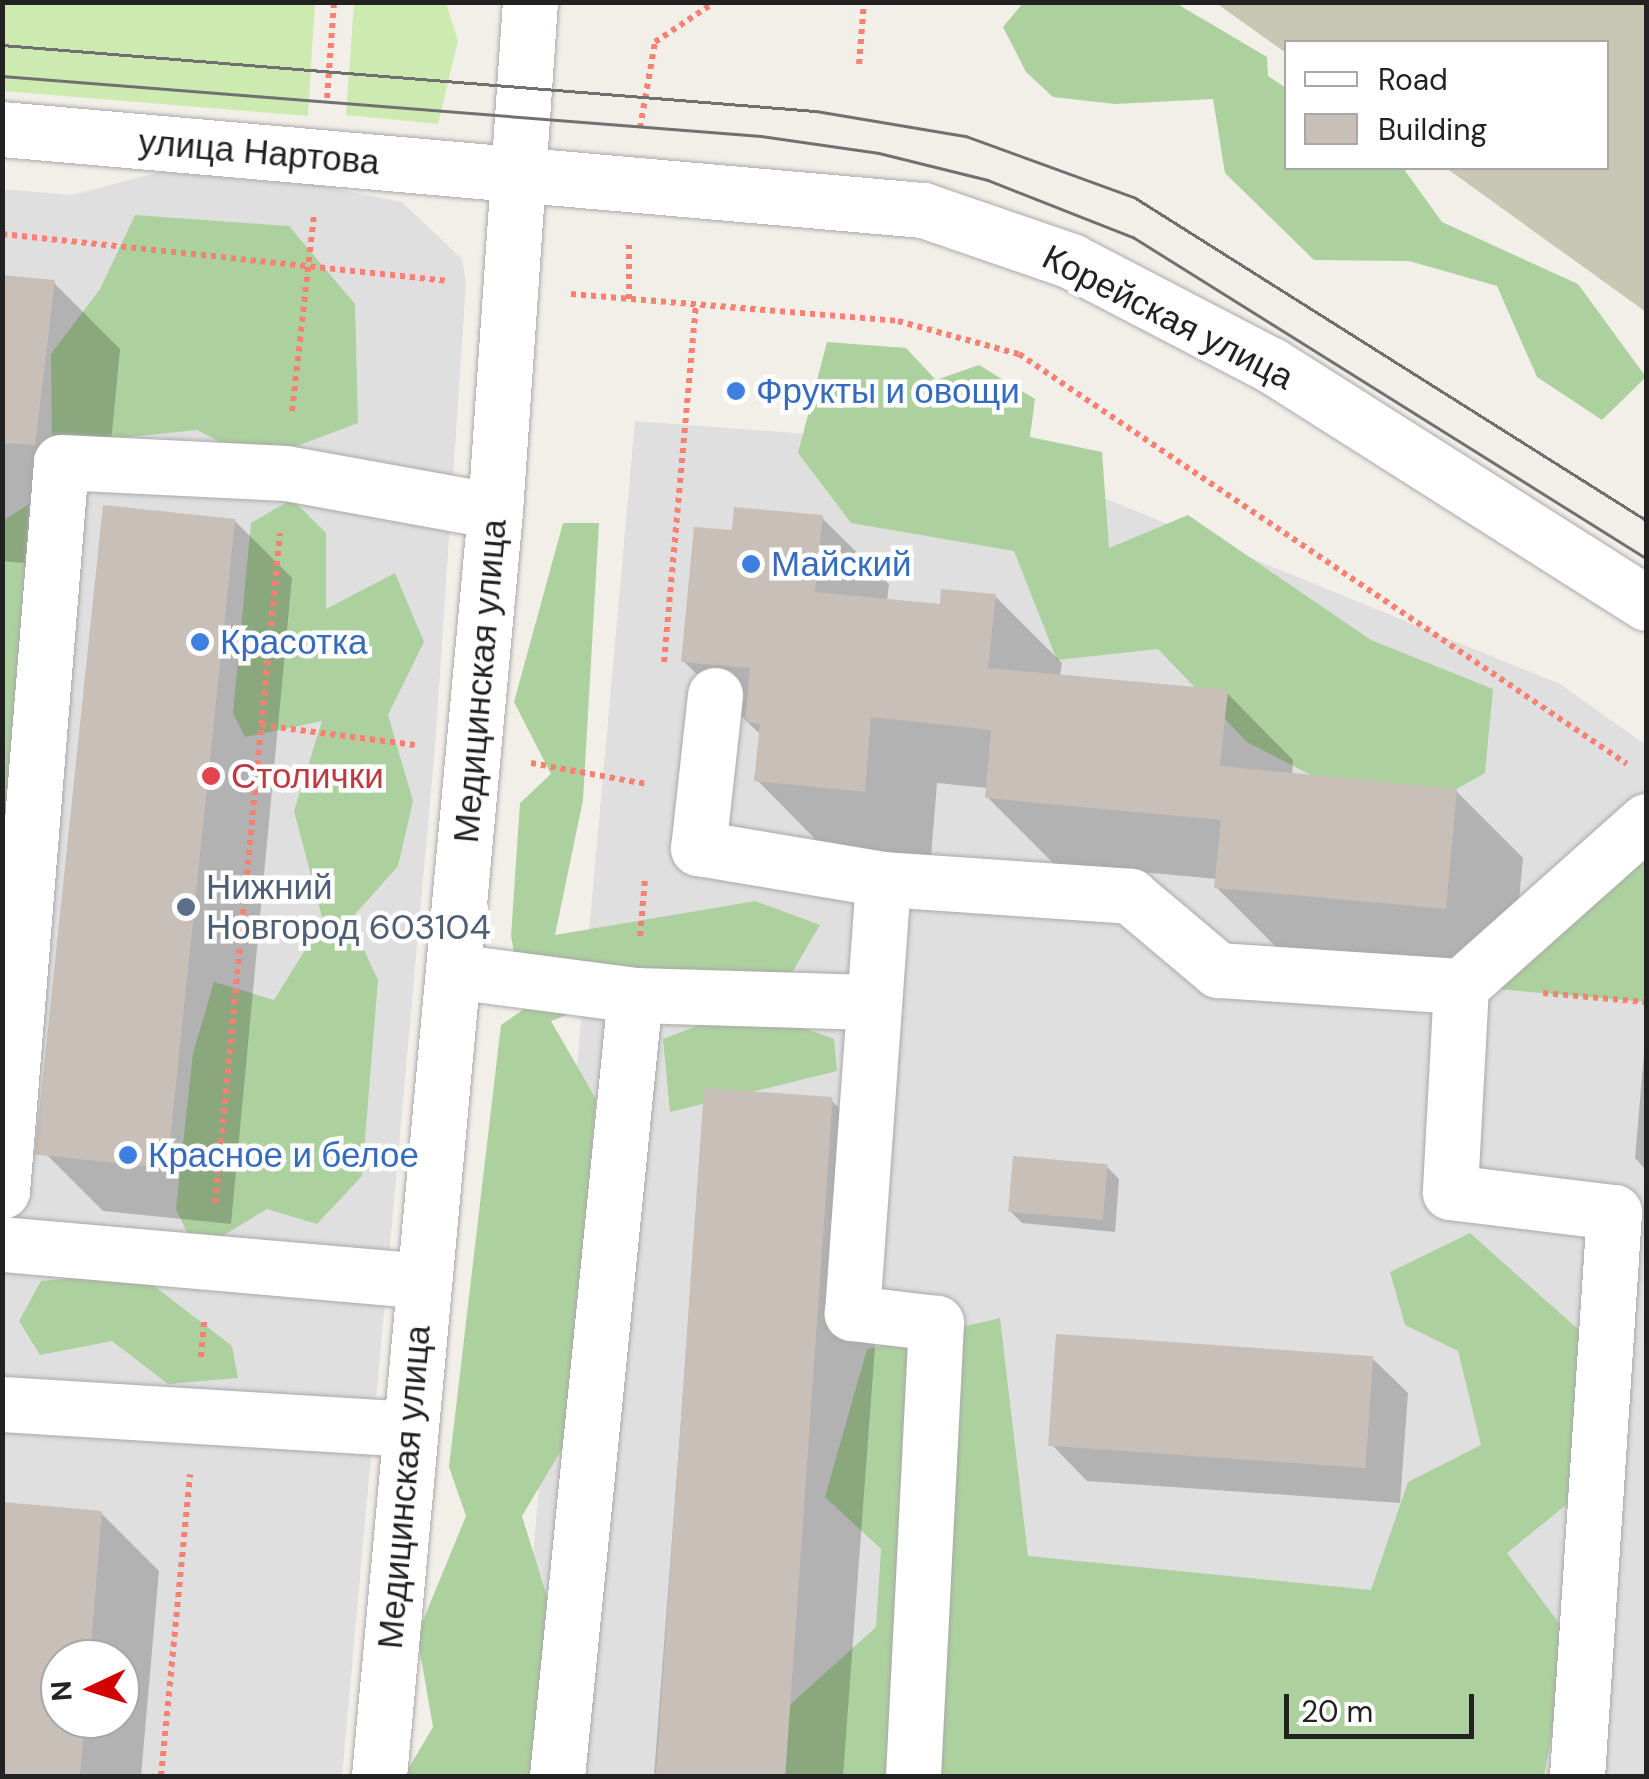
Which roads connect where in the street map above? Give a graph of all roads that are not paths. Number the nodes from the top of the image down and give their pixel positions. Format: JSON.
{"nodes":[{"id":1,"x":530,"y":2,"type":"edge"},
{"id":2,"x":2,"y":130,"type":"edge"},
{"id":3,"x":515,"y":172,"type":"junction"},
{"id":4,"x":495,"y":512,"type":"junction"},
{"id":5,"x":1646,"y":603,"type":"edge"},
{"id":6,"x":715,"y":696,"type":"dead end"},
{"id":7,"x":1646,"y":821,"type":"edge"},
{"id":8,"x":882,"y":880,"type":"junction"},
{"id":9,"x":453,"y":970,"type":"junction"},
{"id":10,"x":1460,"y":986,"type":"junction"},
{"id":11,"x":635,"y":995,"type":"junction"},
{"id":12,"x":870,"y":1002,"type":"junction"},
{"id":13,"x":2,"y":1191,"type":"edge"},
{"id":14,"x":2,"y":1244,"type":"edge"},
{"id":15,"x":422,"y":1281,"type":"junction"},
{"id":16,"x":2,"y":1404,"type":"edge"},
{"id":17,"x":408,"y":1429,"type":"junction"},
{"id":18,"x":378,"y":1776,"type":"edge"},
{"id":19,"x":557,"y":1776,"type":"edge"},
{"id":20,"x":913,"y":1776,"type":"edge"},
{"id":21,"x":1577,"y":1776,"type":"edge"}],
"edges":[{"from":1,"to":3,"type":"street","name":"Медицинская улица"},
{"from":2,"to":3,"type":"street","name":"улица Нартова"},
{"from":3,"to":4,"type":"street","name":"Медицинская улица"},
{"from":3,"to":5,"type":"street","name":"Корейская улица"},
{"from":4,"to":9,"type":"street","name":"Медицинская улица"},
{"from":4,"to":13,"type":"street"},
{"from":6,"to":8,"type":"street"},
{"from":7,"to":10,"type":"street"},
{"from":8,"to":10,"type":"street"},
{"from":8,"to":12,"type":"street"},
{"from":9,"to":11,"type":"street"},
{"from":9,"to":15,"type":"street","name":"Медицинская улица"},
{"from":10,"to":21,"type":"street"},
{"from":11,"to":12,"type":"street"},
{"from":11,"to":19,"type":"street"},
{"from":12,"to":20,"type":"street"},
{"from":14,"to":15,"type":"street"},
{"from":15,"to":17,"type":"street","name":"Медицинская улица"},
{"from":16,"to":17,"type":"street"},
{"from":17,"to":18,"type":"street","name":"Медицинская улица"}]}
